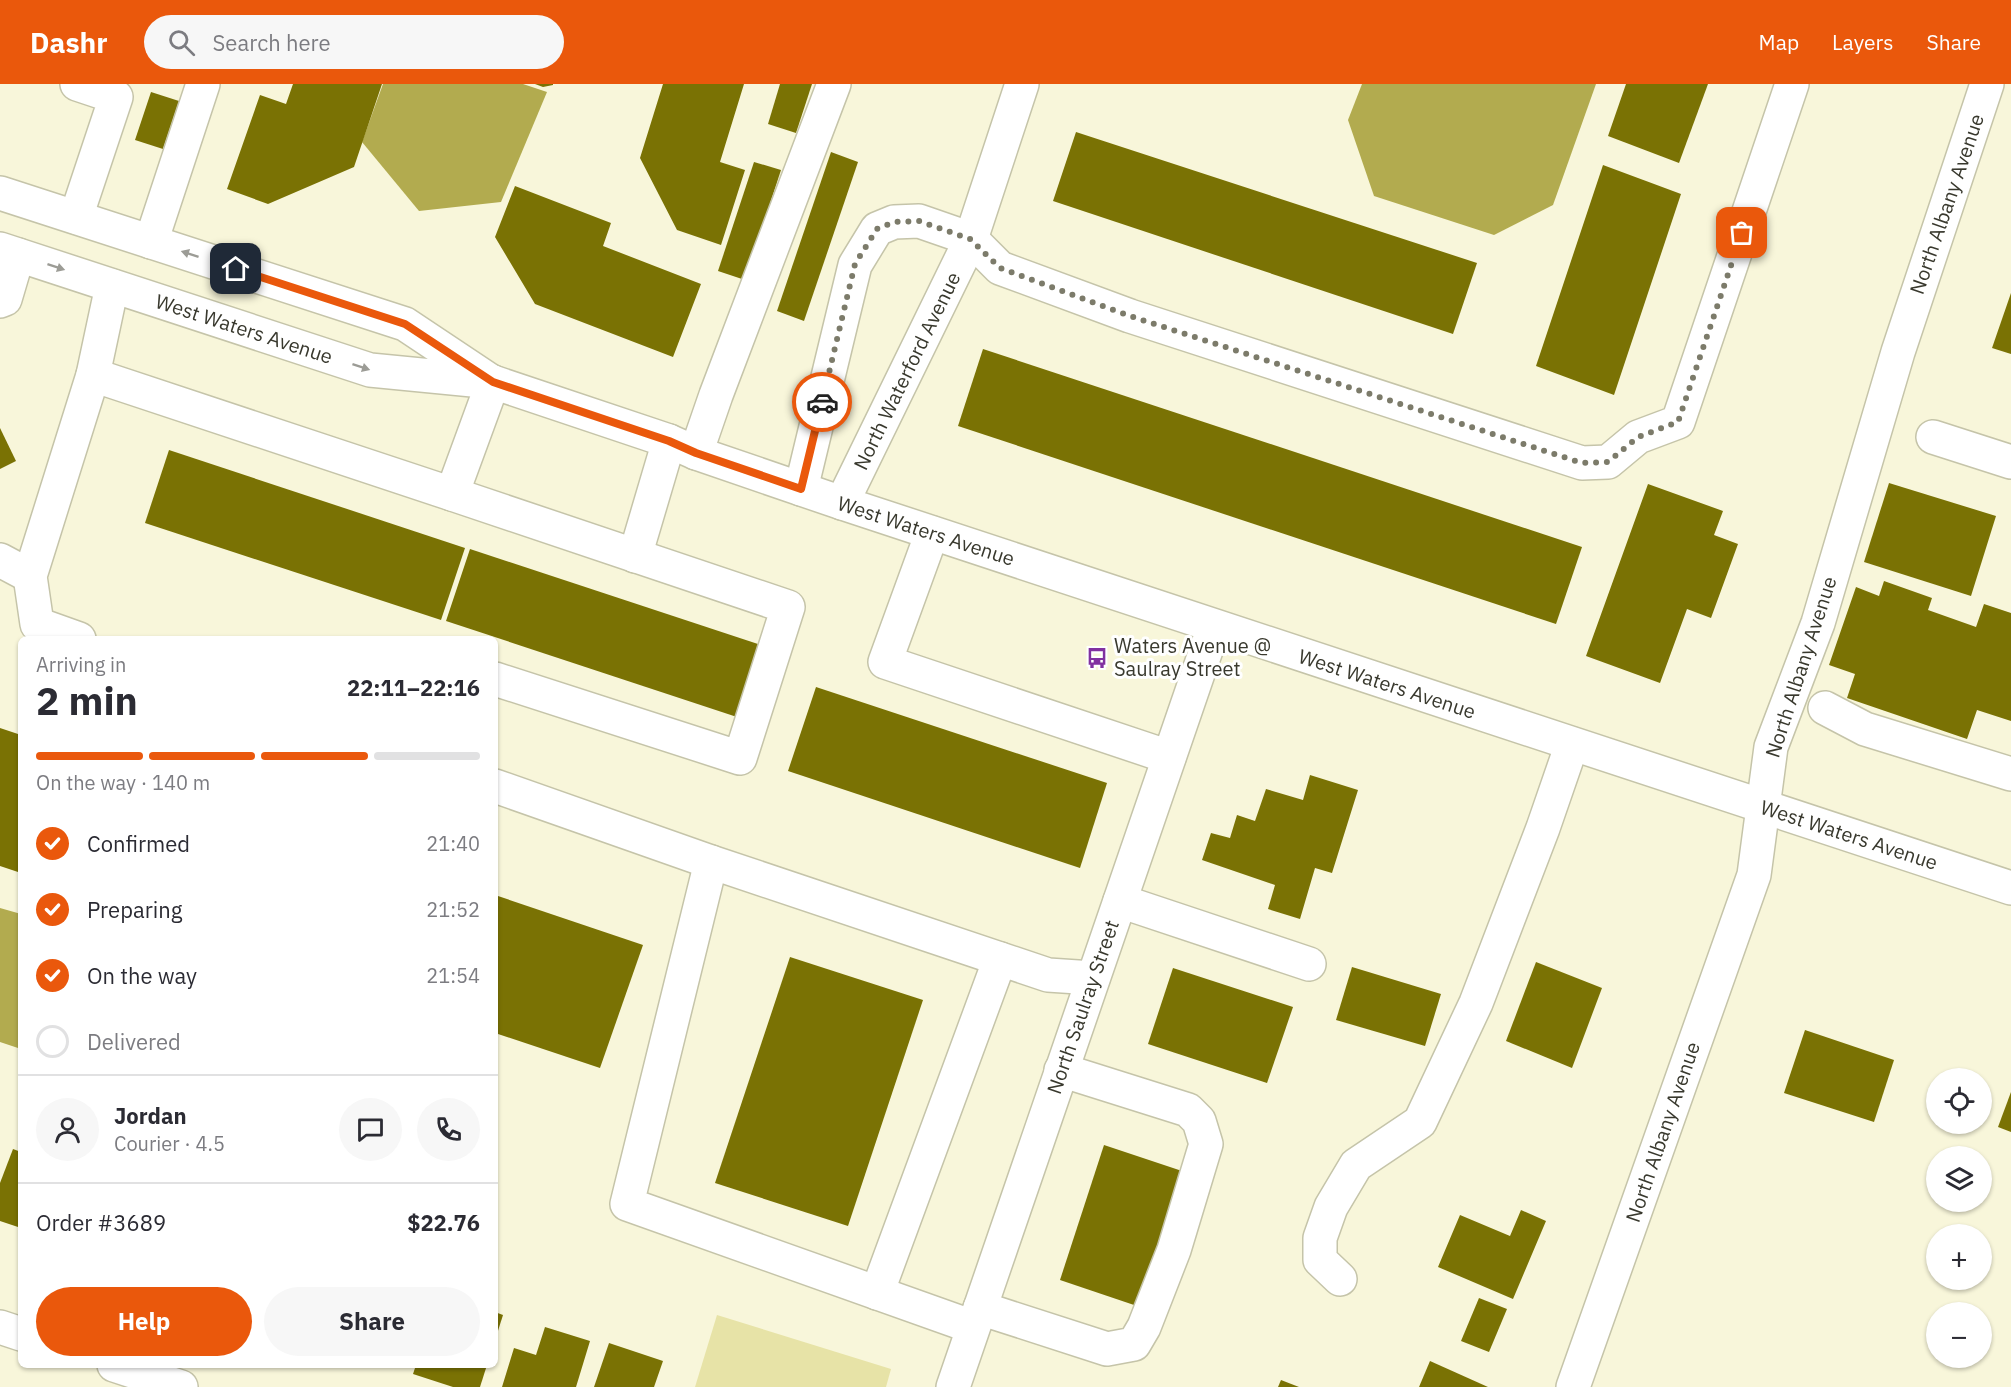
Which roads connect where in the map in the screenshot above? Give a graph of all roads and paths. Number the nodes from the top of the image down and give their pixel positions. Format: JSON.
{"nodes":[{"id":1,"x":77,"y":84,"type":"edge"},
{"id":2,"x":203,"y":84,"type":"edge"},
{"id":3,"x":834,"y":84,"type":"edge"},
{"id":4,"x":1022,"y":84,"type":"edge"},
{"id":5,"x":1792,"y":84,"type":"edge"},
{"id":6,"x":1987,"y":84,"type":"edge"},
{"id":7,"x":0,"y":193,"type":"edge"},
{"id":8,"x":76,"y":217,"type":"junction"},
{"id":9,"x":970,"y":239,"type":"junction"},
{"id":10,"x":151,"y":242,"type":"junction"},
{"id":11,"x":9,"y":252,"type":"edge"},
{"id":12,"x":112,"y":286,"type":"junction"},
{"id":13,"x":0,"y":302,"type":"edge"},
{"id":14,"x":93,"y":375,"type":"junction"},
{"id":15,"x":493,"y":382,"type":"junction"},
{"id":16,"x":1933,"y":437,"type":"dead end"},
{"id":17,"x":682,"y":447,"type":"junction"},
{"id":18,"x":2011,"y":462,"type":"edge"},
{"id":19,"x":801,"y":489,"type":"junction"},
{"id":20,"x":452,"y":494,"type":"junction"},
{"id":21,"x":843,"y":503,"type":"junction"},
{"id":22,"x":932,"y":533,"type":"junction"},
{"id":23,"x":635,"y":556,"type":"junction"},
{"id":24,"x":0,"y":560,"type":"edge"},
{"id":25,"x":30,"y":576,"type":"junction"},
{"id":26,"x":1214,"y":627,"type":"junction"},
{"id":27,"x":71,"y":636,"type":"edge"},
{"id":28,"x":498,"y":680,"type":"edge"},
{"id":29,"x":1824,"y":708,"type":"dead end"},
{"id":30,"x":1572,"y":744,"type":"junction"},
{"id":31,"x":1169,"y":757,"type":"junction"},
{"id":32,"x":2011,"y":774,"type":"edge"},
{"id":33,"x":498,"y":787,"type":"edge"},
{"id":34,"x":1762,"y":807,"type":"junction"},
{"id":35,"x":711,"y":862,"type":"junction"},
{"id":36,"x":2011,"y":888,"type":"edge"},
{"id":37,"x":1120,"y":901,"type":"junction"},
{"id":38,"x":1000,"y":959,"type":"junction"},
{"id":39,"x":1309,"y":964,"type":"dead end"},
{"id":40,"x":1093,"y":978,"type":"junction"},
{"id":41,"x":1062,"y":1070,"type":"junction"},
{"id":42,"x":1340,"y":1279,"type":"dead end"},
{"id":43,"x":877,"y":1293,"type":"junction"},
{"id":44,"x":977,"y":1318,"type":"junction"},
{"id":45,"x":0,"y":1328,"type":"edge"},
{"id":46,"x":18,"y":1333,"type":"edge"},
{"id":47,"x":123,"y":1368,"type":"edge"},
{"id":48,"x":181,"y":1387,"type":"edge"},
{"id":49,"x":953,"y":1387,"type":"edge"},
{"id":50,"x":1573,"y":1387,"type":"edge"}],
"edges":[{"from":1,"to":8,"type":"street"},
{"from":2,"to":10,"type":"street"},
{"from":3,"to":17,"type":"street"},
{"from":4,"to":9,"type":"street","name":"North Waterford Avenue"},
{"from":5,"to":9,"type":"street"},
{"from":6,"to":34,"type":"street","name":"North Albany Avenue"},
{"from":7,"to":8,"type":"street","name":"West Waters Avenue"},
{"from":8,"to":10,"type":"street","name":"West Waters Avenue"},
{"from":9,"to":19,"type":"street"},
{"from":9,"to":21,"type":"street","name":"North Waterford Avenue"},
{"from":15,"to":10,"type":"street","name":"West Waters Avenue","one_way":true},
{"from":11,"to":12,"type":"street","name":"West Waters Avenue","one_way":true},
{"from":11,"to":13,"type":"street"},
{"from":12,"to":14,"type":"street"},
{"from":12,"to":15,"type":"street","name":"West Waters Avenue","one_way":true},
{"from":14,"to":20,"type":"street"},
{"from":14,"to":25,"type":"street"},
{"from":15,"to":17,"type":"street","name":"West Waters Avenue"},
{"from":15,"to":20,"type":"street"},
{"from":16,"to":18,"type":"street"},
{"from":17,"to":19,"type":"street","name":"West Waters Avenue"},
{"from":17,"to":23,"type":"street"},
{"from":19,"to":21,"type":"street","name":"West Waters Avenue"},
{"from":20,"to":23,"type":"street"},
{"from":21,"to":22,"type":"street","name":"West Waters Avenue"},
{"from":22,"to":26,"type":"street","name":"West Waters Avenue"},
{"from":22,"to":31,"type":"street"},
{"from":23,"to":28,"type":"street"},
{"from":24,"to":25,"type":"street"},
{"from":25,"to":27,"type":"street"},
{"from":26,"to":30,"type":"street","name":"West Waters Avenue"},
{"from":26,"to":31,"type":"street","name":"North Saulray Street"},
{"from":29,"to":32,"type":"street"},
{"from":30,"to":34,"type":"street","name":"West Waters Avenue"},
{"from":30,"to":42,"type":"street"},
{"from":31,"to":37,"type":"street","name":"North Saulray Street"},
{"from":33,"to":35,"type":"street"},
{"from":34,"to":36,"type":"street","name":"West Waters Avenue"},
{"from":34,"to":50,"type":"street","name":"North Albany Avenue"},
{"from":35,"to":38,"type":"street"},
{"from":35,"to":43,"type":"street"},
{"from":37,"to":39,"type":"street"},
{"from":37,"to":40,"type":"street","name":"North Saulray Street"},
{"from":38,"to":40,"type":"street"},
{"from":38,"to":43,"type":"street"},
{"from":40,"to":41,"type":"street","name":"North Saulray Street"},
{"from":41,"to":44,"type":"street","name":"North Saulray Street"},
{"from":41,"to":44,"type":"street"},
{"from":43,"to":44,"type":"street"},
{"from":44,"to":49,"type":"street","name":"North Saulray Street"},
{"from":45,"to":46,"type":"street"},
{"from":47,"to":48,"type":"street"}]}
